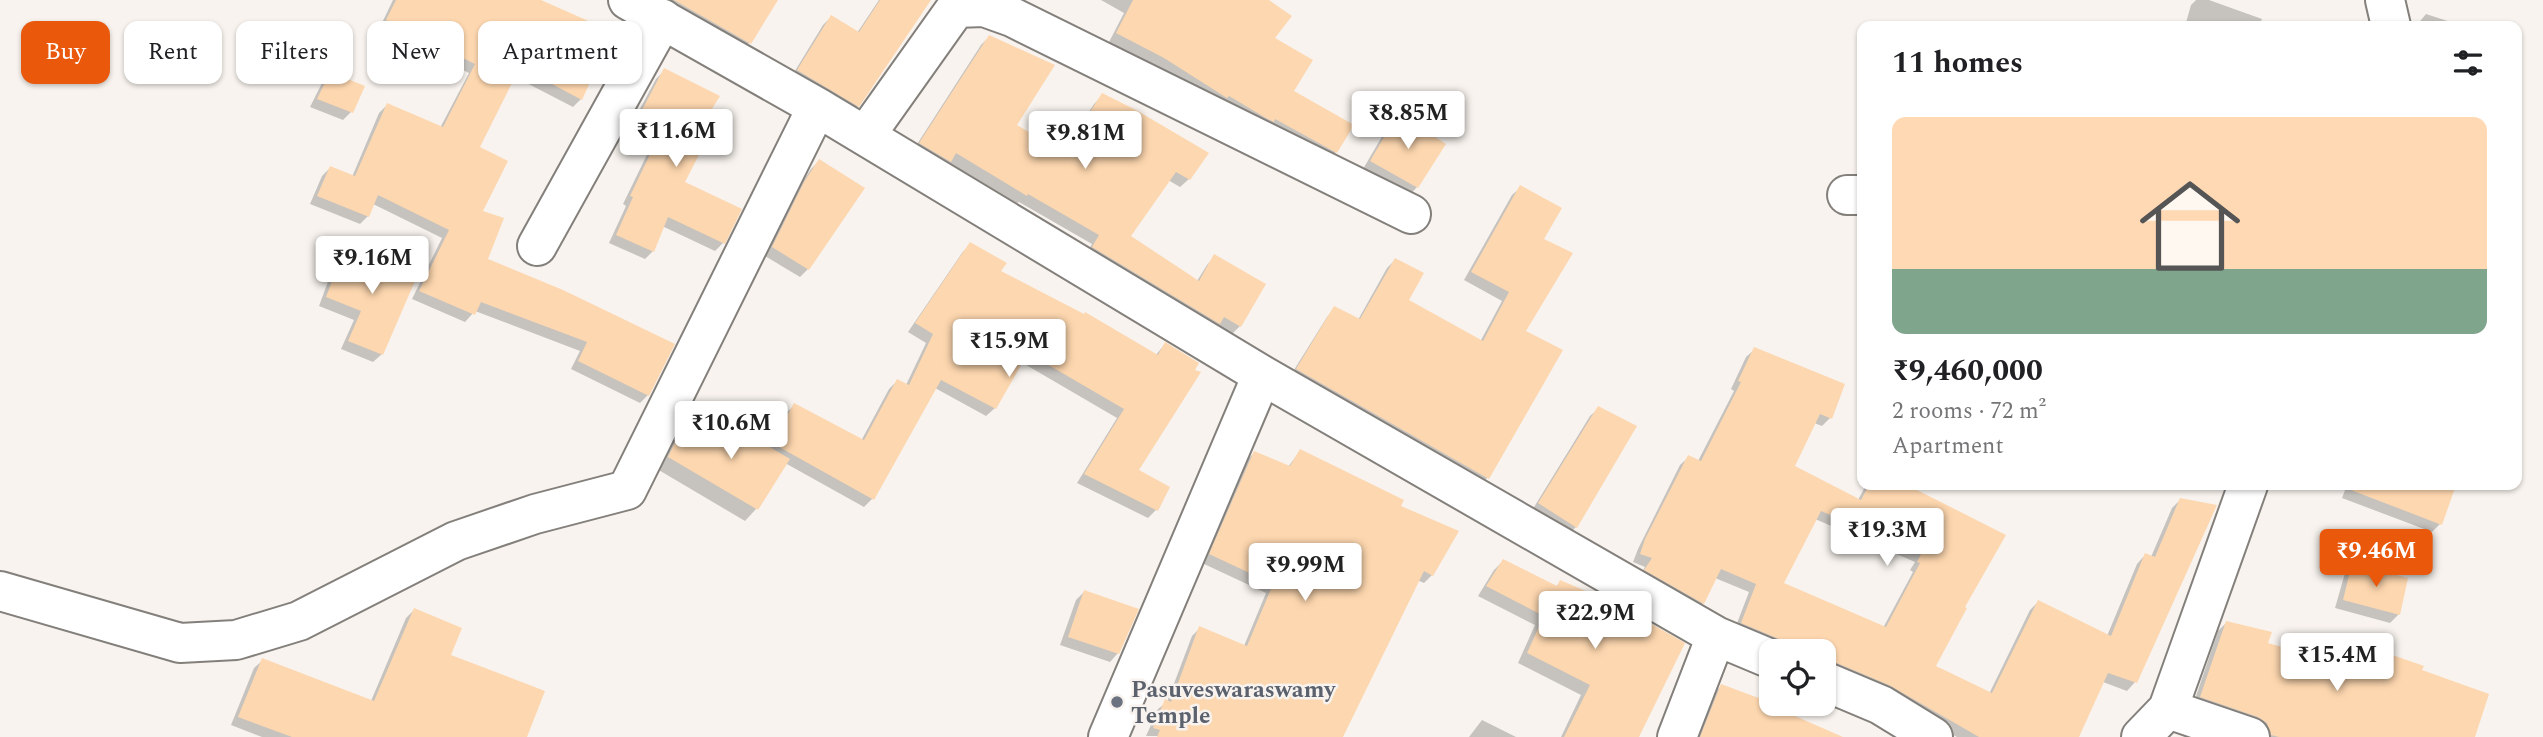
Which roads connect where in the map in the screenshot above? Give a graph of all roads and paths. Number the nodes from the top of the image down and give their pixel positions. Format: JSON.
{"nodes":[{"id":1,"x":628,"y":0,"type":"edge"},
{"id":2,"x":2385,"y":0,"type":"edge"},
{"id":3,"x":663,"y":19,"type":"junction"},
{"id":4,"x":2390,"y":21,"type":"edge"},
{"id":5,"x":817,"y":107,"type":"junction"},
{"id":6,"x":865,"y":136,"type":"junction"},
{"id":7,"x":1411,"y":214,"type":"dead end"},
{"id":8,"x":537,"y":246,"type":"dead end"},
{"id":9,"x":1262,"y":375,"type":"junction"},
{"id":10,"x":2246,"y":490,"type":"edge"},
{"id":11,"x":0,"y":591,"type":"edge"},
{"id":12,"x":1716,"y":636,"type":"junction"},
{"id":13,"x":1759,"y":654,"type":"edge"},
{"id":14,"x":1836,"y":686,"type":"edge"},
{"id":15,"x":2168,"y":709,"type":"junction"},
{"id":16,"x":1108,"y":737,"type":"edge"},
{"id":17,"x":1677,"y":737,"type":"edge"},
{"id":18,"x":1933,"y":737,"type":"edge"},
{"id":19,"x":2141,"y":737,"type":"edge"},
{"id":20,"x":2250,"y":737,"type":"edge"}],
"edges":[{"from":1,"to":3,"type":"street"},
{"from":2,"to":4,"type":"street"},
{"from":3,"to":5,"type":"street"},
{"from":3,"to":8,"type":"street"},
{"from":5,"to":6,"type":"street"},
{"from":5,"to":11,"type":"street"},
{"from":6,"to":7,"type":"street"},
{"from":6,"to":9,"type":"street"},
{"from":9,"to":12,"type":"street"},
{"from":9,"to":16,"type":"street"},
{"from":10,"to":15,"type":"street"},
{"from":12,"to":13,"type":"street"},
{"from":12,"to":17,"type":"street"},
{"from":14,"to":18,"type":"street"},
{"from":15,"to":19,"type":"street"},
{"from":15,"to":20,"type":"street"}]}
